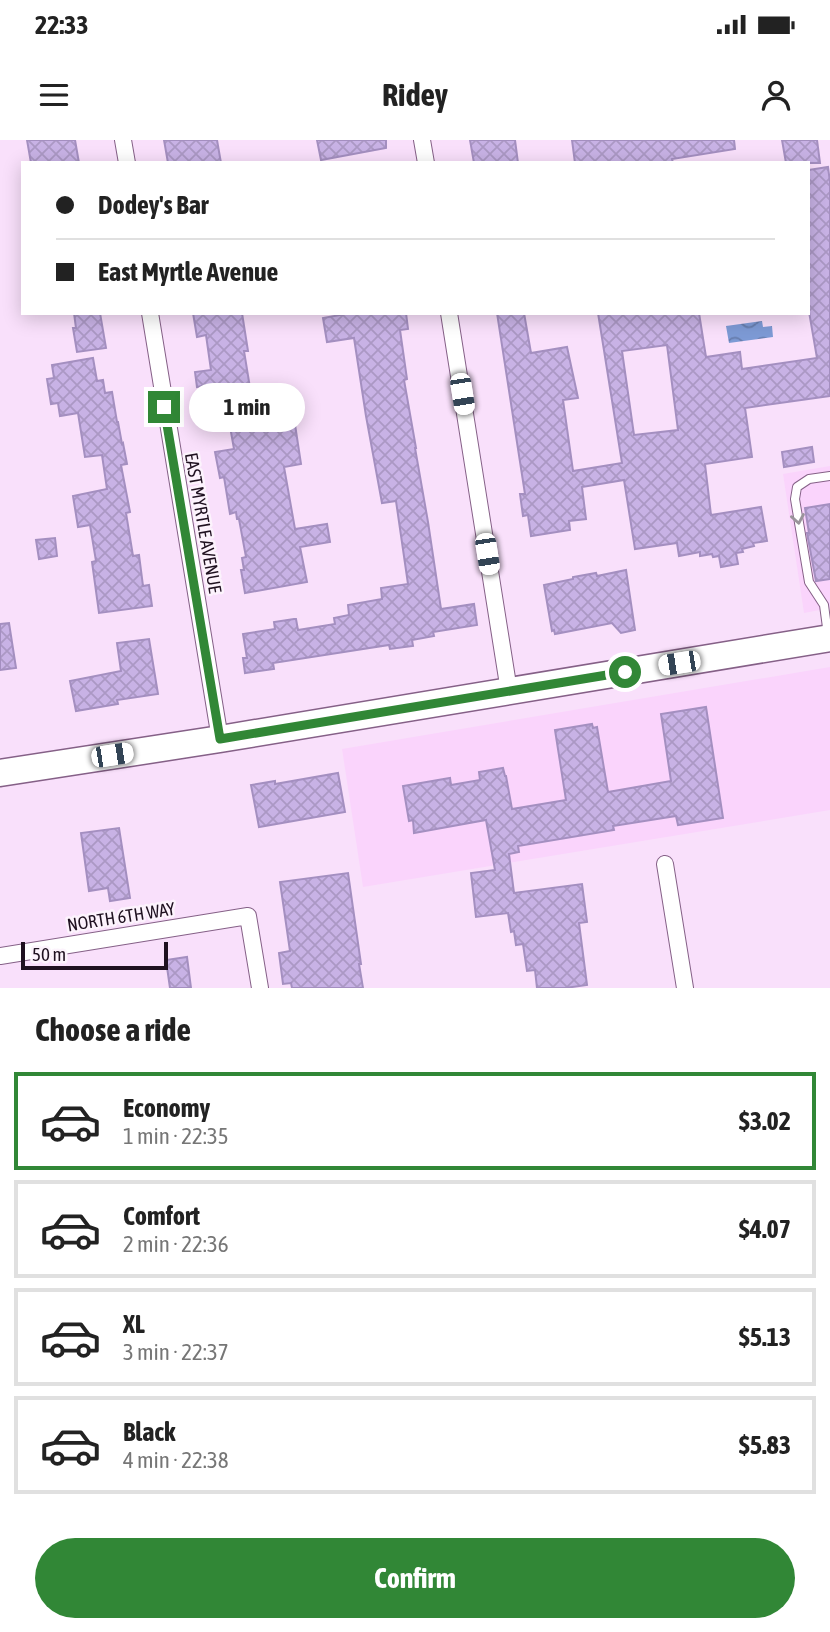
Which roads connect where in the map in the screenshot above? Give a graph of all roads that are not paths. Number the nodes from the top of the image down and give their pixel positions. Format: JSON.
{"nodes":[{"id":1,"x":123,"y":140,"type":"edge"},
{"id":2,"x":422,"y":140,"type":"edge"},
{"id":3,"x":127,"y":161,"type":"edge"},
{"id":4,"x":426,"y":161,"type":"edge"},
{"id":5,"x":150,"y":315,"type":"edge"},
{"id":6,"x":449,"y":315,"type":"edge"},
{"id":7,"x":830,"y":476,"type":"edge"},
{"id":8,"x":829,"y":638,"type":"edge"},
{"id":9,"x":509,"y":691,"type":"junction"},
{"id":10,"x":220,"y":739,"type":"junction"},
{"id":11,"x":0,"y":773,"type":"edge"},
{"id":12,"x":665,"y":864,"type":"dead end"},
{"id":13,"x":0,"y":956,"type":"edge"},
{"id":14,"x":260,"y":988,"type":"edge"},
{"id":15,"x":685,"y":988,"type":"edge"}],
"edges":[{"from":1,"to":3,"type":"street"},
{"from":2,"to":4,"type":"street"},
{"from":5,"to":10,"type":"street","name":"EAST MYRTLE AVENUE"},
{"from":6,"to":9,"type":"street"},
{"from":7,"to":8,"type":"lane","one_way":true},
{"from":8,"to":9,"type":"main road"},
{"from":9,"to":10,"type":"main road"},
{"from":10,"to":11,"type":"main road"},
{"from":12,"to":15,"type":"street"},
{"from":13,"to":14,"type":"street","name":"NORTH 6TH WAY"}]}
